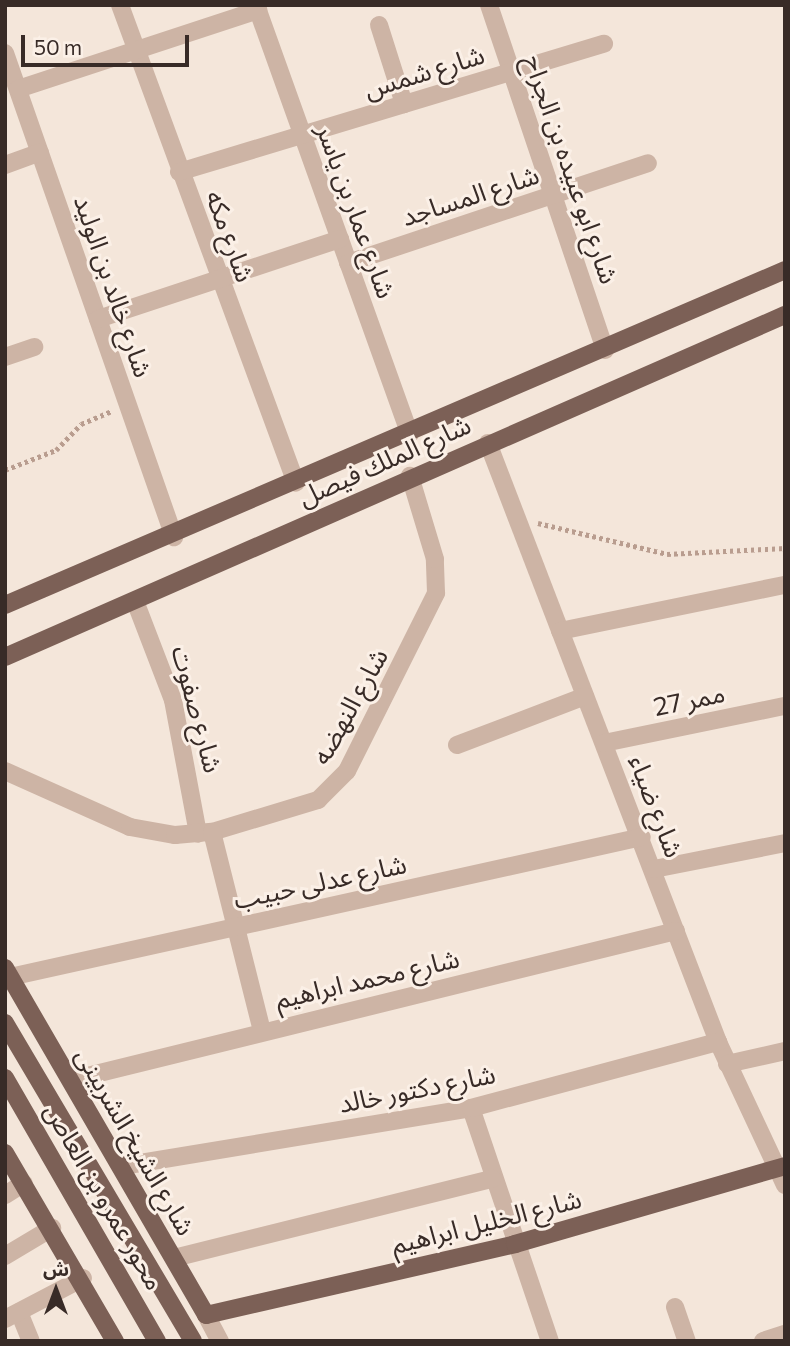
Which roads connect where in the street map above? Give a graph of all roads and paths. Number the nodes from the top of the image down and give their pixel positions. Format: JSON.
{"nodes":[{"id":1,"x":120,"y":5,"type":"edge"},
{"id":2,"x":489,"y":5,"type":"edge"},
{"id":3,"x":257,"y":8,"type":"edge"},
{"id":4,"x":379,"y":25,"type":"dead end"},
{"id":5,"x":604,"y":44,"type":"dead end"},
{"id":6,"x":136,"y":50,"type":"junction"},
{"id":7,"x":5,"y":53,"type":"edge"},
{"id":8,"x":511,"y":72,"type":"junction"},
{"id":9,"x":18,"y":89,"type":"junction"},
{"id":10,"x":404,"y":104,"type":"junction"},
{"id":11,"x":302,"y":135,"type":"junction"},
{"id":12,"x":40,"y":152,"type":"junction"},
{"id":13,"x":648,"y":163,"type":"dead end"},
{"id":14,"x":5,"y":166,"type":"edge"},
{"id":15,"x":179,"y":172,"type":"junction"},
{"id":16,"x":553,"y":195,"type":"junction"},
{"id":17,"x":340,"y":239,"type":"junction"},
{"id":18,"x":348,"y":263,"type":"junction"},
{"id":19,"x":785,"y":270,"type":"edge"},
{"id":20,"x":218,"y":279,"type":"junction"},
{"id":21,"x":785,"y":315,"type":"edge"},
{"id":22,"x":98,"y":318,"type":"junction"},
{"id":23,"x":34,"y":347,"type":"dead end"},
{"id":24,"x":605,"y":350,"type":"junction"},
{"id":25,"x":5,"y":357,"type":"edge"},
{"id":26,"x":128,"y":405,"type":"junction"},
{"id":27,"x":410,"y":433,"type":"junction"},
{"id":28,"x":488,"y":443,"type":"junction"},
{"id":29,"x":5,"y":470,"type":"edge"},
{"id":30,"x":410,"y":476,"type":"junction"},
{"id":31,"x":296,"y":483,"type":"junction"},
{"id":32,"x":516,"y":516,"type":"junction"},
{"id":33,"x":174,"y":537,"type":"junction"},
{"id":34,"x":785,"y":548,"type":"edge"},
{"id":35,"x":785,"y":585,"type":"edge"},
{"id":36,"x":135,"y":601,"type":"junction"},
{"id":37,"x":5,"y":605,"type":"edge"},
{"id":38,"x":560,"y":631,"type":"junction"},
{"id":39,"x":5,"y":657,"type":"edge"},
{"id":40,"x":585,"y":695,"type":"junction"},
{"id":41,"x":785,"y":706,"type":"edge"},
{"id":42,"x":604,"y":743,"type":"junction"},
{"id":43,"x":457,"y":745,"type":"dead end"},
{"id":44,"x":5,"y":771,"type":"edge"},
{"id":45,"x":205,"y":833,"type":"junction"},
{"id":46,"x":642,"y":837,"type":"junction"},
{"id":47,"x":785,"y":843,"type":"edge"},
{"id":48,"x":654,"y":869,"type":"junction"},
{"id":49,"x":236,"y":927,"type":"junction"},
{"id":50,"x":676,"y":931,"type":"junction"},
{"id":51,"x":8,"y":972,"type":"edge"},
{"id":52,"x":5,"y":1023,"type":"edge"},
{"id":53,"x":262,"y":1031,"type":"junction"},
{"id":54,"x":719,"y":1042,"type":"junction"},
{"id":55,"x":785,"y":1051,"type":"edge"},
{"id":56,"x":727,"y":1064,"type":"junction"},
{"id":57,"x":5,"y":1078,"type":"edge"},
{"id":58,"x":71,"y":1080,"type":"junction"},
{"id":59,"x":471,"y":1108,"type":"junction"},
{"id":60,"x":5,"y":1153,"type":"edge"},
{"id":61,"x":122,"y":1166,"type":"junction"},
{"id":62,"x":780,"y":1168,"type":"edge"},
{"id":63,"x":492,"y":1179,"type":"junction"},
{"id":64,"x":24,"y":1183,"type":"junction"},
{"id":65,"x":785,"y":1185,"type":"edge"},
{"id":66,"x":5,"y":1195,"type":"edge"},
{"id":67,"x":52,"y":1228,"type":"junction"},
{"id":68,"x":515,"y":1244,"type":"junction"},
{"id":69,"x":5,"y":1256,"type":"edge"},
{"id":70,"x":174,"y":1258,"type":"junction"},
{"id":71,"x":83,"y":1278,"type":"junction"},
{"id":72,"x":675,"y":1307,"type":"dead end"},
{"id":73,"x":12,"y":1315,"type":"edge"},
{"id":74,"x":206,"y":1315,"type":"junction"},
{"id":75,"x":785,"y":1334,"type":"edge"},
{"id":76,"x":31,"y":1341,"type":"edge"},
{"id":77,"x":115,"y":1341,"type":"edge"},
{"id":78,"x":157,"y":1341,"type":"edge"},
{"id":79,"x":193,"y":1341,"type":"edge"},
{"id":80,"x":220,"y":1341,"type":"edge"},
{"id":81,"x":550,"y":1341,"type":"edge"},
{"id":82,"x":687,"y":1341,"type":"edge"},
{"id":83,"x":763,"y":1341,"type":"edge"}],
"edges":[{"from":1,"to":6,"type":"street","name":"شارع مكه"},
{"from":2,"to":8,"type":"street","name":"شارع ابو عبيده بن الجراح"},
{"from":3,"to":6,"type":"street"},
{"from":3,"to":11,"type":"street","name":"شارع عمار بن ياسر"},
{"from":4,"to":10,"type":"street"},
{"from":5,"to":8,"type":"street","name":"شارع شمس"},
{"from":6,"to":9,"type":"street"},
{"from":6,"to":15,"type":"street","name":"شارع مكه"},
{"from":7,"to":9,"type":"street","name":"شارع خالد بن الوليد"},
{"from":8,"to":10,"type":"street","name":"شارع شمس"},
{"from":8,"to":16,"type":"street","name":"شارع ابو عبيده بن الجراح"},
{"from":9,"to":12,"type":"street","name":"شارع خالد بن الوليد"},
{"from":10,"to":11,"type":"street","name":"شارع شمس"},
{"from":11,"to":15,"type":"street","name":"شارع شمس"},
{"from":11,"to":17,"type":"street","name":"شارع عمار بن ياسر"},
{"from":12,"to":14,"type":"street"},
{"from":12,"to":22,"type":"street","name":"شارع خالد بن الوليد"},
{"from":13,"to":16,"type":"street","name":"شارع المساجد"},
{"from":15,"to":20,"type":"street","name":"شارع مكه"},
{"from":16,"to":18,"type":"street","name":"شارع المساجد"},
{"from":16,"to":24,"type":"street","name":"شارع ابو عبيده بن الجراح"},
{"from":17,"to":18,"type":"street","name":"شارع عمار بن ياسر"},
{"from":17,"to":20,"type":"street"},
{"from":18,"to":27,"type":"street","name":"شارع عمار بن ياسر"},
{"from":19,"to":24,"type":"main road","name":"شارع الملك فيصل"},
{"from":20,"to":22,"type":"street"},
{"from":20,"to":31,"type":"street","name":"شارع مكه"},
{"from":21,"to":28,"type":"main road","name":"شارع الملك فيصل"},
{"from":22,"to":26,"type":"street","name":"شارع خالد بن الوليد"},
{"from":23,"to":25,"type":"street"},
{"from":24,"to":27,"type":"main road","name":"شارع الملك فيصل"},
{"from":26,"to":29,"type":"path"},
{"from":26,"to":33,"type":"street","name":"شارع خالد بن الوليد"},
{"from":27,"to":31,"type":"main road","name":"شارع الملك فيصل"},
{"from":28,"to":30,"type":"main road","name":"شارع الملك فيصل"},
{"from":28,"to":32,"type":"street","name":"شارع ضياء"},
{"from":30,"to":36,"type":"main road","name":"شارع الملك فيصل"},
{"from":30,"to":45,"type":"street","name":"شارع النهضه"},
{"from":31,"to":33,"type":"main road","name":"شارع الملك فيصل"},
{"from":32,"to":34,"type":"path"},
{"from":32,"to":38,"type":"street","name":"شارع ضياء"},
{"from":33,"to":37,"type":"main road","name":"شارع الملك فيصل"},
{"from":35,"to":38,"type":"street"},
{"from":36,"to":39,"type":"main road","name":"شارع الملك فيصل"},
{"from":36,"to":45,"type":"street","name":"شارع صفوت"},
{"from":38,"to":40,"type":"street","name":"شارع ضياء"},
{"from":40,"to":42,"type":"street","name":"شارع ضياء"},
{"from":40,"to":43,"type":"street"},
{"from":41,"to":42,"type":"street","name":"ممر 27"},
{"from":42,"to":46,"type":"street","name":"شارع ضياء"},
{"from":44,"to":45,"type":"street","name":"شارع النهضه"},
{"from":45,"to":49,"type":"street","name":"شارع صفوت"},
{"from":46,"to":48,"type":"street","name":"شارع ضياء"},
{"from":46,"to":49,"type":"street","name":"شارع عدلى حبيب"},
{"from":47,"to":48,"type":"street"},
{"from":48,"to":50,"type":"street","name":"شارع ضياء"},
{"from":49,"to":51,"type":"street","name":"شارع عدلى حبيب"},
{"from":49,"to":53,"type":"street","name":"شارع صفوت"},
{"from":50,"to":53,"type":"street","name":"شارع محمد ابراهيم"},
{"from":50,"to":54,"type":"street","name":"شارع ضياء"},
{"from":51,"to":58,"type":"main road","name":"شارع الشيخ الشربينى"},
{"from":52,"to":79,"type":"main road","name":"محور عمرو بن العاص"},
{"from":53,"to":58,"type":"street","name":"شارع محمد ابراهيم"},
{"from":54,"to":56,"type":"street","name":"شارع ضياء"},
{"from":54,"to":59,"type":"street","name":"شارع دكتور خالد"},
{"from":55,"to":56,"type":"street"},
{"from":56,"to":62,"type":"street","name":"شارع ضياء"},
{"from":57,"to":78,"type":"main road","name":"محور عمرو بن العاص"},
{"from":58,"to":61,"type":"main road","name":"شارع الشيخ الشربينى"},
{"from":59,"to":61,"type":"street","name":"شارع دكتور خالد"},
{"from":59,"to":63,"type":"street"},
{"from":60,"to":64,"type":"main road"},
{"from":61,"to":70,"type":"main road","name":"شارع الشيخ الشربينى"},
{"from":62,"to":65,"type":"street","name":"شارع ضياء"},
{"from":62,"to":68,"type":"main road","name":"شارع الخليل ابراهيم"},
{"from":63,"to":68,"type":"street"},
{"from":63,"to":70,"type":"street"},
{"from":64,"to":66,"type":"street"},
{"from":64,"to":67,"type":"main road"},
{"from":67,"to":69,"type":"street"},
{"from":67,"to":71,"type":"main road"},
{"from":68,"to":74,"type":"main road","name":"شارع الخليل ابراهيم"},
{"from":68,"to":81,"type":"street"},
{"from":70,"to":74,"type":"main road","name":"شارع الشيخ الشربينى"},
{"from":71,"to":73,"type":"street"},
{"from":71,"to":77,"type":"main road"},
{"from":72,"to":82,"type":"street"},
{"from":73,"to":76,"type":"street"},
{"from":74,"to":80,"type":"street","name":"شارع الشيخ الشربينى"},
{"from":75,"to":83,"type":"street"}]}
